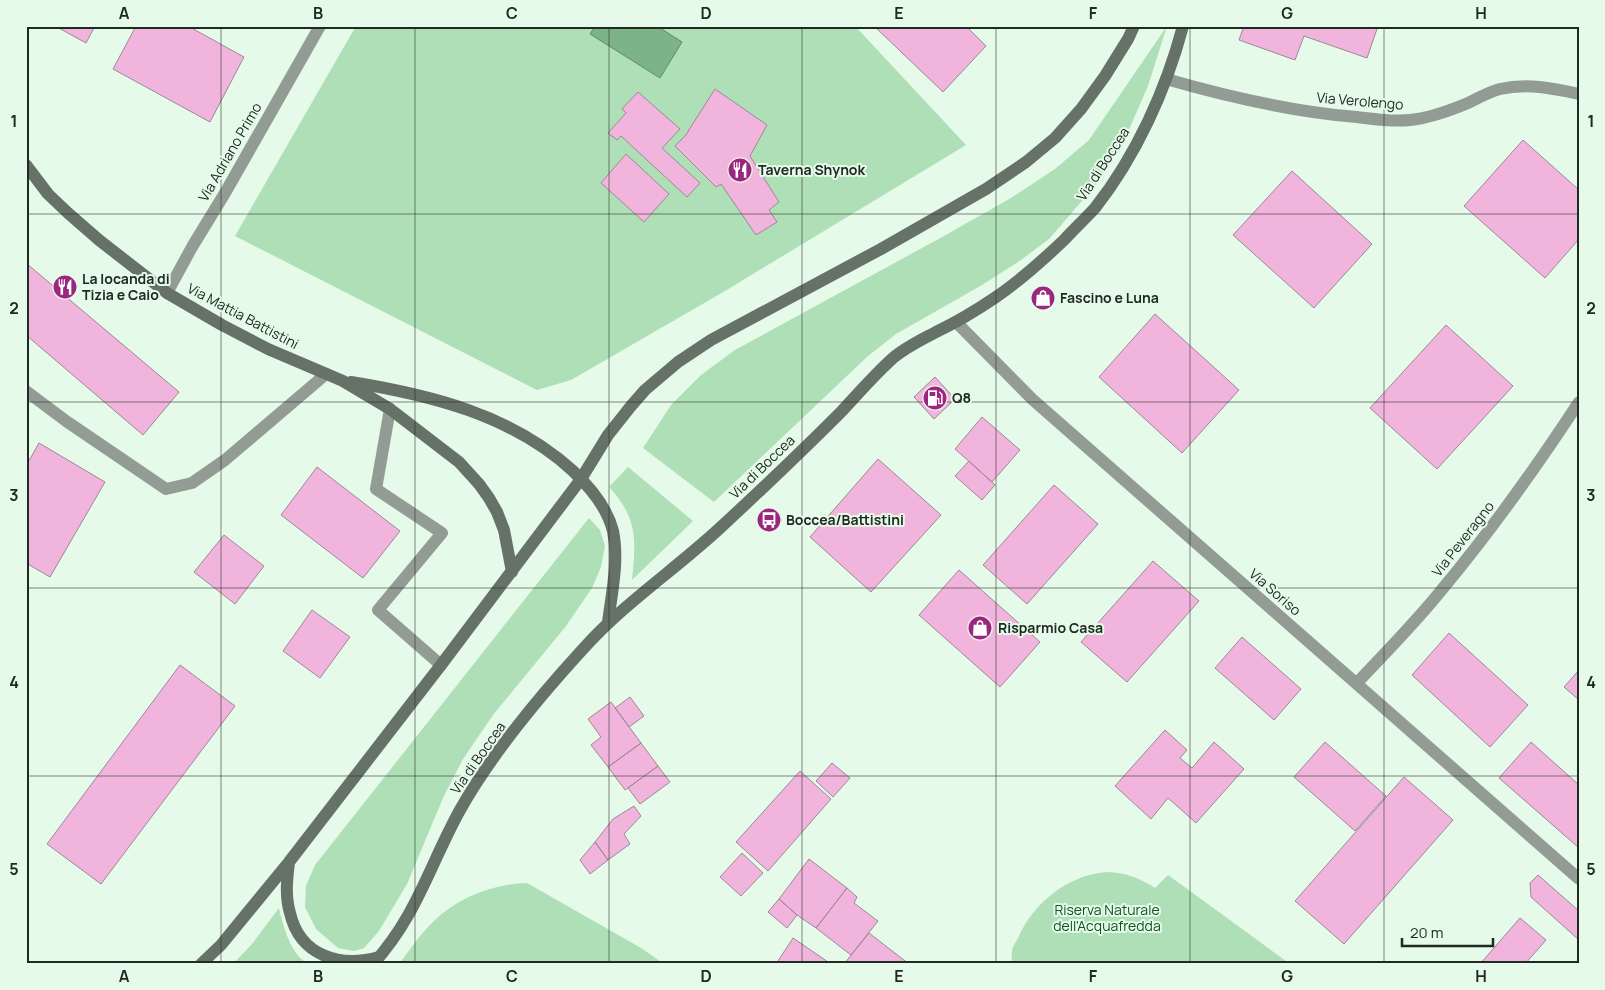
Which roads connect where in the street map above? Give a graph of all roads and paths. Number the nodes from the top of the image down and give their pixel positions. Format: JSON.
{"nodes":[{"id":1,"x":320,"y":26,"type":"edge"},
{"id":2,"x":1134,"y":26,"type":"edge"},
{"id":3,"x":1183,"y":26,"type":"edge"},
{"id":4,"x":1166,"y":79,"type":"junction"},
{"id":5,"x":1579,"y":94,"type":"edge"},
{"id":6,"x":26,"y":165,"type":"edge"},
{"id":7,"x":167,"y":293,"type":"junction"},
{"id":8,"x":956,"y":322,"type":"junction"},
{"id":9,"x":326,"y":374,"type":"junction"},
{"id":10,"x":343,"y":381,"type":"junction"},
{"id":11,"x":26,"y":391,"type":"edge"},
{"id":12,"x":1579,"y":402,"type":"edge"},
{"id":13,"x":390,"y":409,"type":"junction"},
{"id":14,"x":582,"y":479,"type":"junction"},
{"id":15,"x":512,"y":572,"type":"junction"},
{"id":16,"x":608,"y":622,"type":"junction"},
{"id":17,"x":441,"y":665,"type":"junction"},
{"id":18,"x":1357,"y":683,"type":"junction"},
{"id":19,"x":289,"y":862,"type":"junction"},
{"id":20,"x":1579,"y":880,"type":"edge"},
{"id":21,"x":376,"y":960,"type":"edge"},
{"id":22,"x":201,"y":964,"type":"edge"}],
"edges":[{"from":1,"to":7,"type":"street","name":"Via Adriano Primo"},
{"from":2,"to":14,"type":"main road"},
{"from":3,"to":4,"type":"main road","name":"Via di Boccea"},
{"from":4,"to":5,"type":"street","name":"Via Verolengo"},
{"from":4,"to":8,"type":"main road","name":"Via di Boccea"},
{"from":6,"to":7,"type":"main road","name":"Via Mattia Battistini"},
{"from":7,"to":9,"type":"main road","name":"Via Mattia Battistini"},
{"from":8,"to":16,"type":"main road","name":"Via di Boccea"},
{"from":8,"to":18,"type":"street","name":"Via Soriso"},
{"from":9,"to":10,"type":"main road","name":"Via Mattia Battistini"},
{"from":9,"to":11,"type":"street"},
{"from":10,"to":13,"type":"main road","name":"Via Mattia Battistini"},
{"from":10,"to":14,"type":"main road","name":"Via Mattia Battistini"},
{"from":12,"to":18,"type":"street","name":"Via Peveragno"},
{"from":13,"to":15,"type":"main road","name":"Via Mattia Battistini"},
{"from":13,"to":17,"type":"street"},
{"from":14,"to":15,"type":"main road"},
{"from":14,"to":16,"type":"main road","name":"Via Mattia Battistini"},
{"from":15,"to":17,"type":"main road"},
{"from":16,"to":21,"type":"main road","name":"Via di Boccea"},
{"from":17,"to":19,"type":"main road"},
{"from":18,"to":20,"type":"street","name":"Via Soriso"},
{"from":19,"to":21,"type":"main road","name":"Via di Boccea"},
{"from":19,"to":22,"type":"main road"}]}
